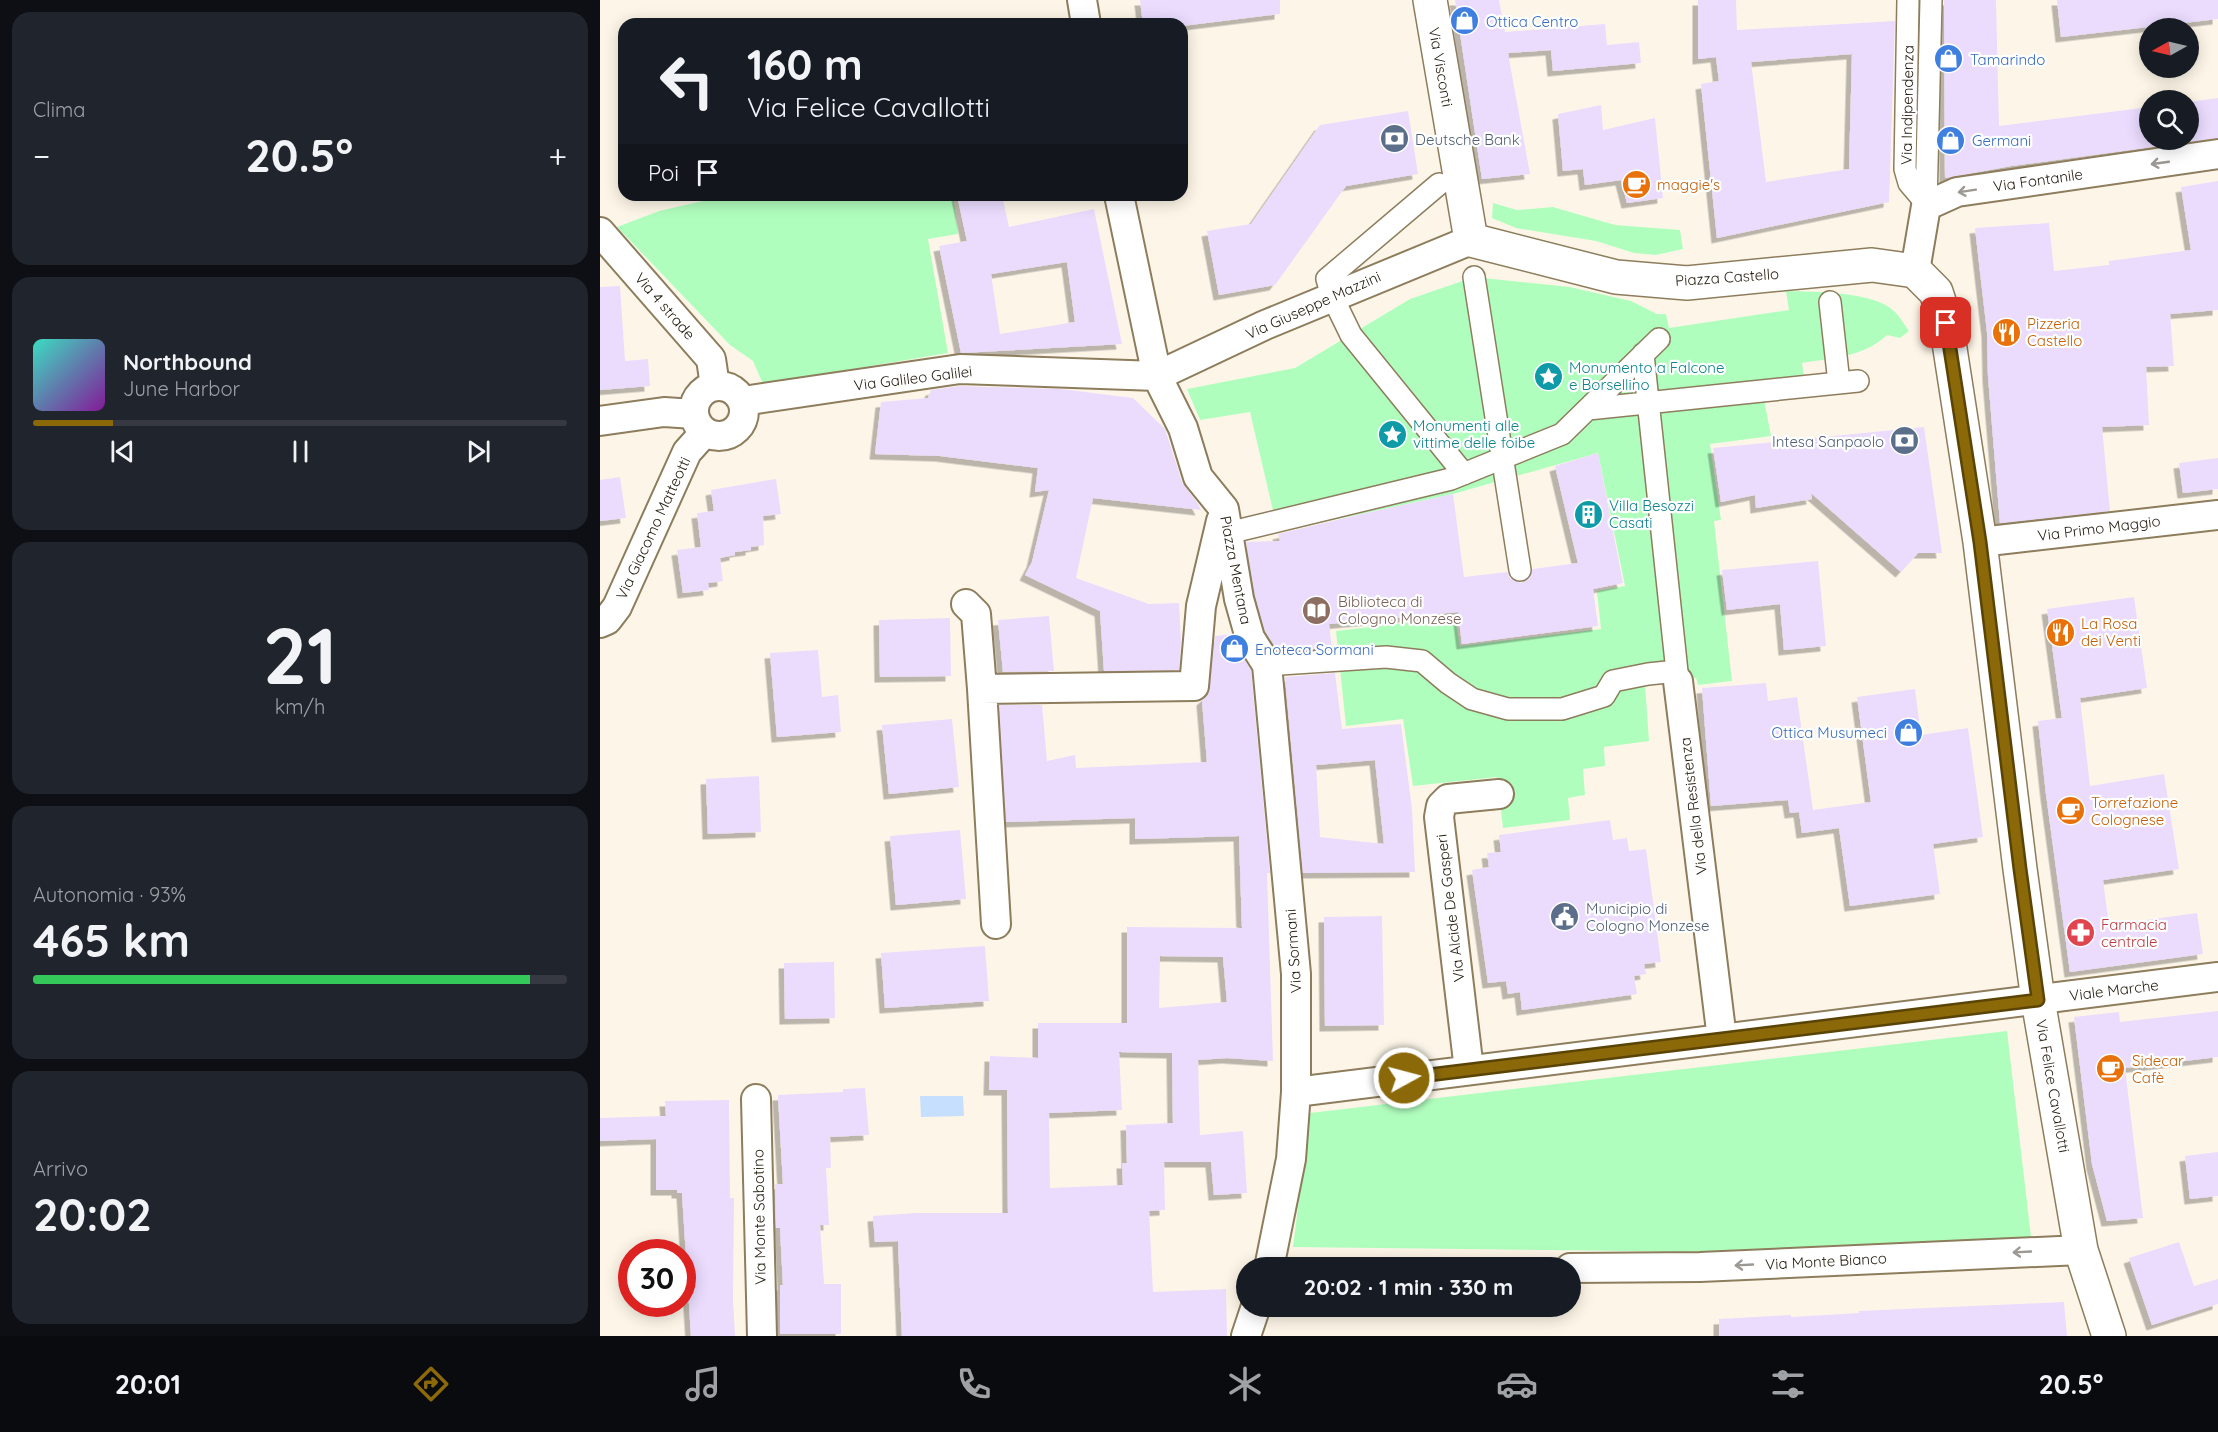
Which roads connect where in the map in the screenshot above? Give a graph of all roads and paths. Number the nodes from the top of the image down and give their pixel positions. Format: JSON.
{"nodes":[{"id":1,"x":1082,"y":0,"type":"edge"},
{"id":2,"x":1430,"y":0,"type":"edge"},
{"id":3,"x":1908,"y":0,"type":"edge"},
{"id":4,"x":1930,"y":0,"type":"edge"},
{"id":5,"x":1085,"y":18,"type":"edge"},
{"id":6,"x":2218,"y":154,"type":"edge"},
{"id":7,"x":1439,"y":184,"type":"dead end"},
{"id":8,"x":1120,"y":201,"type":"edge"},
{"id":9,"x":1926,"y":205,"type":"junction"},
{"id":10,"x":600,"y":232,"type":"edge"},
{"id":11,"x":1471,"y":240,"type":"junction"},
{"id":12,"x":1915,"y":271,"type":"junction"},
{"id":13,"x":1474,"y":277,"type":"dead end"},
{"id":14,"x":1332,"y":296,"type":"junction"},
{"id":15,"x":1830,"y":302,"type":"dead end"},
{"id":16,"x":1659,"y":339,"type":"dead end"},
{"id":17,"x":1643,"y":354,"type":"junction"},
{"id":18,"x":1157,"y":376,"type":"junction"},
{"id":19,"x":715,"y":386,"type":"junction"},
{"id":20,"x":742,"y":401,"type":"junction"},
{"id":21,"x":1648,"y":403,"type":"junction"},
{"id":22,"x":1588,"y":409,"type":"junction"},
{"id":23,"x":600,"y":421,"type":"edge"},
{"id":24,"x":700,"y":423,"type":"junction"},
{"id":25,"x":1502,"y":458,"type":"junction"},
{"id":26,"x":1464,"y":474,"type":"junction"},
{"id":27,"x":2218,"y":515,"type":"edge"},
{"id":28,"x":1226,"y":521,"type":"junction"},
{"id":29,"x":1980,"y":542,"type":"junction"},
{"id":30,"x":1520,"y":570,"type":"dead end"},
{"id":31,"x":966,"y":604,"type":"dead end"},
{"id":32,"x":603,"y":621,"type":"edge"},
{"id":33,"x":1250,"y":638,"type":"joint"},
{"id":34,"x":1267,"y":665,"type":"junction"},
{"id":35,"x":1677,"y":676,"type":"junction"},
{"id":36,"x":982,"y":689,"type":"junction"},
{"id":37,"x":1499,"y":794,"type":"dead end"},
{"id":38,"x":996,"y":924,"type":"dead end"},
{"id":39,"x":2218,"y":977,"type":"edge"},
{"id":40,"x":2038,"y":1000,"type":"junction"},
{"id":41,"x":1722,"y":1039,"type":"junction"},
{"id":42,"x":1469,"y":1070,"type":"junction"},
{"id":43,"x":1296,"y":1092,"type":"junction"},
{"id":44,"x":756,"y":1099,"type":"dead end"},
{"id":45,"x":2081,"y":1250,"type":"junction"},
{"id":46,"x":1271,"y":1257,"type":"edge"},
{"id":47,"x":1581,"y":1268,"type":"edge"},
{"id":48,"x":1252,"y":1317,"type":"edge"},
{"id":49,"x":762,"y":1336,"type":"edge"},
{"id":50,"x":1246,"y":1336,"type":"edge"},
{"id":51,"x":2109,"y":1336,"type":"edge"}],
"edges":[{"from":1,"to":5,"type":"street"},
{"from":2,"to":11,"type":"street","name":"Via Visconti"},
{"from":3,"to":9,"type":"street","name":"Via Indipendenza"},
{"from":4,"to":9,"type":"street","name":"Via Indipendenza"},
{"from":6,"to":9,"type":"street","name":"Via Fontanile","one_way":true},
{"from":7,"to":14,"type":"street"},
{"from":8,"to":18,"type":"street","name":"Piazza Mentana"},
{"from":9,"to":12,"type":"street"},
{"from":10,"to":19,"type":"street","name":"Via 4 strade"},
{"from":11,"to":12,"type":"street","name":"Piazza Castello"},
{"from":11,"to":14,"type":"street","name":"Via Giuseppe Mazzini"},
{"from":12,"to":29,"type":"street","name":"Via Felice Cavallotti"},
{"from":13,"to":25,"type":"street"},
{"from":14,"to":18,"type":"street","name":"Via Giuseppe Mazzini"},
{"from":14,"to":26,"type":"street"},
{"from":15,"to":21,"type":"street"},
{"from":16,"to":17,"type":"street"},
{"from":17,"to":21,"type":"street"},
{"from":17,"to":22,"type":"street"},
{"from":18,"to":20,"type":"street","name":"Via Galileo Galilei"},
{"from":18,"to":28,"type":"street","name":"Piazza Mentana"},
{"from":19,"to":20,"type":"street"},
{"from":19,"to":24,"type":"street"},
{"from":20,"to":24,"type":"street"},
{"from":21,"to":22,"type":"street"},
{"from":21,"to":35,"type":"street"},
{"from":22,"to":25,"type":"street"},
{"from":23,"to":24,"type":"street"},
{"from":24,"to":32,"type":"street","name":"Via Giacomo Matteotti"},
{"from":25,"to":26,"type":"street"},
{"from":25,"to":30,"type":"street"},
{"from":26,"to":28,"type":"street"},
{"from":27,"to":29,"type":"street","name":"Via Primo Maggio"},
{"from":28,"to":33,"type":"street","name":"Piazza Mentana"},
{"from":28,"to":36,"type":"street"},
{"from":29,"to":40,"type":"street","name":"Via Felice Cavallotti"},
{"from":31,"to":36,"type":"street"},
{"from":33,"to":34,"type":"street","name":"Via Sormani"},
{"from":34,"to":35,"type":"street"},
{"from":34,"to":43,"type":"street","name":"Via Sormani"},
{"from":35,"to":41,"type":"street","name":"Via della Resistenza"},
{"from":36,"to":38,"type":"street"},
{"from":37,"to":42,"type":"street","name":"Via Alcide De Gasperi"},
{"from":39,"to":40,"type":"street","name":"Viale Marche"},
{"from":40,"to":41,"type":"street","name":"Viale Marche"},
{"from":40,"to":45,"type":"street","name":"Via Felice Cavallotti"},
{"from":41,"to":42,"type":"street","name":"Viale Marche"},
{"from":42,"to":43,"type":"street","name":"Viale Marche"},
{"from":43,"to":46,"type":"street","name":"Via Sormani"},
{"from":44,"to":49,"type":"street","name":"Via Monte Sabotino"},
{"from":45,"to":47,"type":"street","name":"Via Monte Bianco","one_way":true},
{"from":45,"to":51,"type":"street","name":"Via Felice Cavallotti"},
{"from":48,"to":50,"type":"street"}]}
